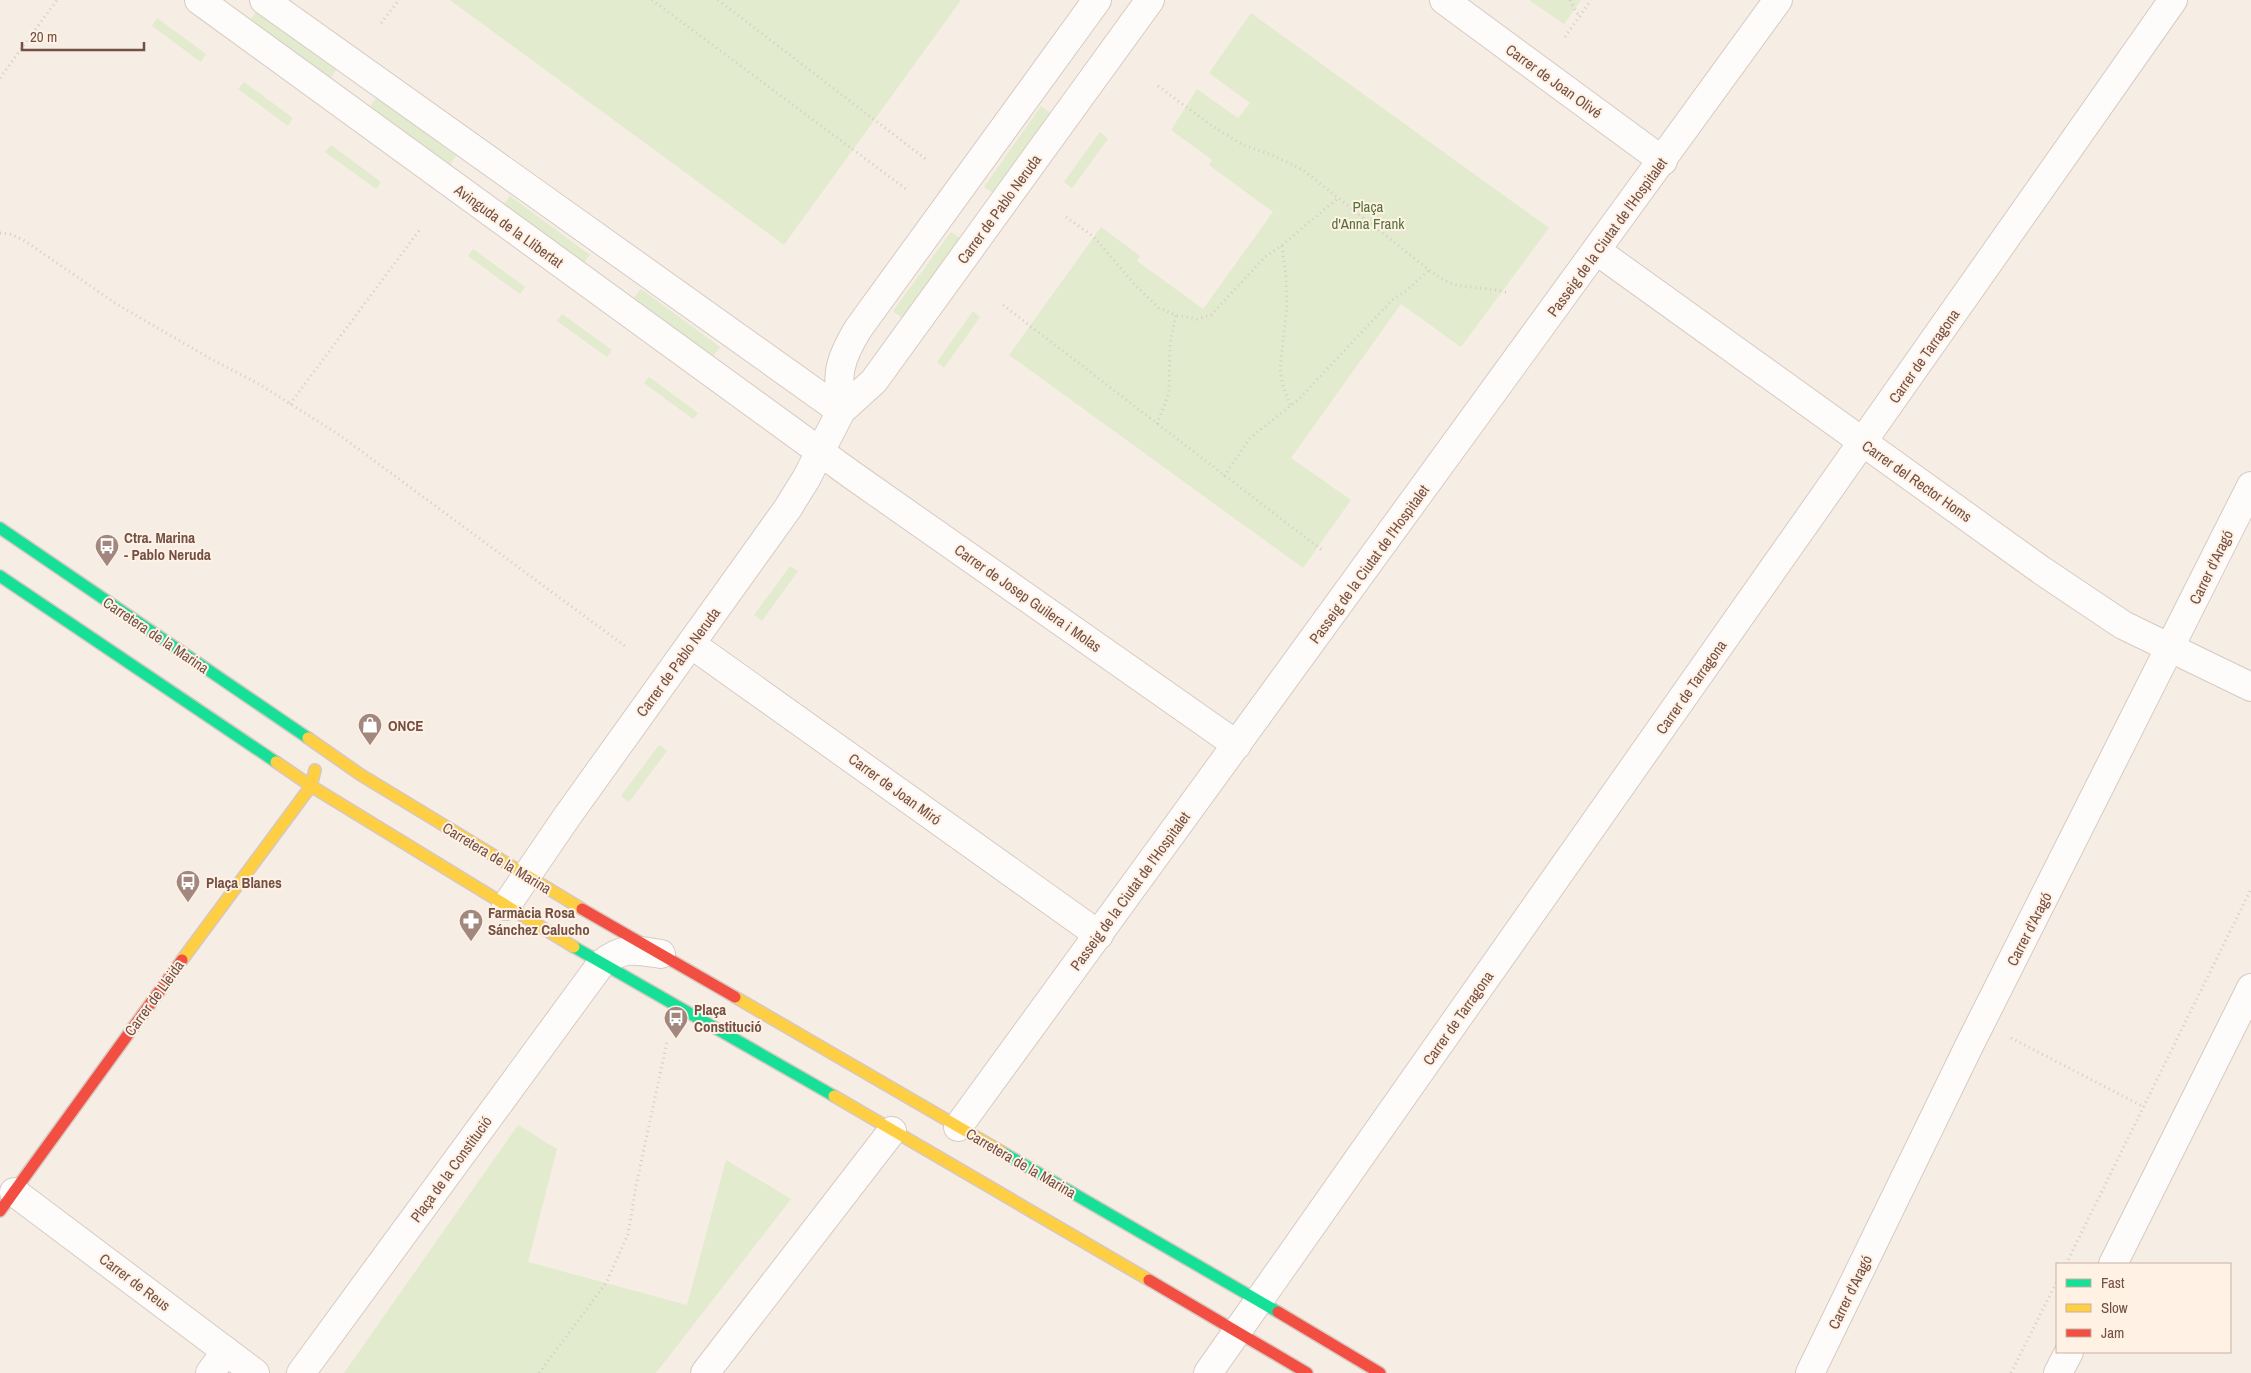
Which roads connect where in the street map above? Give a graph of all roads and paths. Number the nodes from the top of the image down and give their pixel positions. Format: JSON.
{"nodes":[{"id":1,"x":57,"y":0,"type":"edge"},
{"id":2,"x":199,"y":0,"type":"edge"},
{"id":3,"x":264,"y":0,"type":"edge"},
{"id":4,"x":399,"y":0,"type":"edge"},
{"id":5,"x":652,"y":0,"type":"edge"},
{"id":6,"x":718,"y":0,"type":"edge"},
{"id":7,"x":1097,"y":0,"type":"edge"},
{"id":8,"x":1150,"y":0,"type":"edge"},
{"id":9,"x":1444,"y":0,"type":"edge"},
{"id":10,"x":1570,"y":0,"type":"edge"},
{"id":11,"x":1591,"y":0,"type":"edge"},
{"id":12,"x":1778,"y":0,"type":"edge"},
{"id":13,"x":2173,"y":0,"type":"edge"},
{"id":14,"x":1579,"y":17,"type":"junction"},
{"id":15,"x":381,"y":23,"type":"dead end"},
{"id":16,"x":1565,"y":37,"type":"dead end"},
{"id":17,"x":0,"y":78,"type":"edge"},
{"id":18,"x":1158,"y":86,"type":"dead end"},
{"id":19,"x":927,"y":160,"type":"dead end"},
{"id":20,"x":1663,"y":161,"type":"junction"},
{"id":21,"x":906,"y":189,"type":"dead end"},
{"id":22,"x":1338,"y":198,"type":"junction"},
{"id":23,"x":1066,"y":217,"type":"dead end"},
{"id":24,"x":421,"y":228,"type":"dead end"},
{"id":25,"x":0,"y":233,"type":"edge"},
{"id":26,"x":1282,"y":246,"type":"junction"},
{"id":27,"x":1597,"y":251,"type":"junction"},
{"id":28,"x":1429,"y":270,"type":"junction"},
{"id":29,"x":1508,"y":293,"type":"dead end"},
{"id":30,"x":1003,"y":305,"type":"dead end"},
{"id":31,"x":1176,"y":315,"type":"junction"},
{"id":32,"x":290,"y":404,"type":"junction"},
{"id":33,"x":1290,"y":405,"type":"junction"},
{"id":34,"x":841,"y":411,"type":"junction"},
{"id":35,"x":1157,"y":424,"type":"junction"},
{"id":36,"x":1863,"y":443,"type":"junction"},
{"id":37,"x":819,"y":451,"type":"junction"},
{"id":38,"x":1224,"y":476,"type":"junction"},
{"id":39,"x":2251,"y":486,"type":"edge"},
{"id":40,"x":0,"y":528,"type":"edge"},
{"id":41,"x":1323,"y":551,"type":"dead end"},
{"id":42,"x":0,"y":576,"type":"edge"},
{"id":43,"x":691,"y":644,"type":"junction"},
{"id":44,"x":625,"y":646,"type":"dead end"},
{"id":45,"x":2171,"y":648,"type":"junction"},
{"id":46,"x":2251,"y":687,"type":"edge"},
{"id":47,"x":313,"y":742,"type":"junction"},
{"id":48,"x":1237,"y":745,"type":"junction"},
{"id":49,"x":361,"y":775,"type":"junction"},
{"id":50,"x":311,"y":786,"type":"junction"},
{"id":51,"x":526,"y":877,"type":"junction"},
{"id":52,"x":2251,"y":889,"type":"edge"},
{"id":53,"x":506,"y":906,"type":"junction"},
{"id":54,"x":1099,"y":935,"type":"junction"},
{"id":55,"x":661,"y":954,"type":"junction"},
{"id":56,"x":601,"y":964,"type":"junction"},
{"id":57,"x":2251,"y":988,"type":"edge"},
{"id":58,"x":2009,"y":1037,"type":"dead end"},
{"id":59,"x":667,"y":1040,"type":"dead end"},
{"id":60,"x":2144,"y":1107,"type":"junction"},
{"id":61,"x":958,"y":1127,"type":"junction"},
{"id":62,"x":892,"y":1131,"type":"junction"},
{"id":63,"x":7,"y":1201,"type":"edge"},
{"id":64,"x":2066,"y":1263,"type":"edge"},
{"id":65,"x":2113,"y":1263,"type":"edge"},
{"id":66,"x":2056,"y":1283,"type":"edge"},
{"id":67,"x":1260,"y":1301,"type":"junction"},
{"id":68,"x":1237,"y":1332,"type":"junction"},
{"id":69,"x":226,"y":1351,"type":"junction"},
{"id":70,"x":2068,"y":1353,"type":"edge"},
{"id":71,"x":210,"y":1373,"type":"edge"},
{"id":72,"x":255,"y":1373,"type":"edge"},
{"id":73,"x":301,"y":1373,"type":"edge"},
{"id":74,"x":539,"y":1373,"type":"edge"},
{"id":75,"x":705,"y":1373,"type":"edge"},
{"id":76,"x":1208,"y":1373,"type":"edge"},
{"id":77,"x":1307,"y":1373,"type":"edge"},
{"id":78,"x":1380,"y":1373,"type":"edge"},
{"id":79,"x":1810,"y":1373,"type":"edge"},
{"id":80,"x":2011,"y":1373,"type":"edge"},
{"id":81,"x":2058,"y":1373,"type":"edge"}],
"edges":[{"from":1,"to":17,"type":"path"},
{"from":2,"to":37,"type":"street","name":"Avinguda de la Llibertat"},
{"from":3,"to":34,"type":"street"},
{"from":4,"to":15,"type":"path"},
{"from":5,"to":21,"type":"path"},
{"from":6,"to":19,"type":"path"},
{"from":7,"to":34,"type":"street"},
{"from":8,"to":34,"type":"street","name":"Carrer de Pablo Neruda"},
{"from":9,"to":20,"type":"street","name":"Carrer de Joan Olivé"},
{"from":10,"to":14,"type":"path"},
{"from":11,"to":14,"type":"path"},
{"from":12,"to":20,"type":"street","name":"Passeig de la Ciutat de l'Hospitalet"},
{"from":13,"to":36,"type":"street","name":"Carrer de Tarragona"},
{"from":14,"to":16,"type":"path"},
{"from":18,"to":22,"type":"path"},
{"from":20,"to":27,"type":"street","name":"Passeig de la Ciutat de l'Hospitalet"},
{"from":22,"to":26,"type":"path"},
{"from":22,"to":28,"type":"path"},
{"from":23,"to":31,"type":"path"},
{"from":24,"to":32,"type":"path"},
{"from":25,"to":32,"type":"path"},
{"from":26,"to":31,"type":"path"},
{"from":26,"to":33,"type":"path"},
{"from":27,"to":36,"type":"street","name":"Carrer del Rector Homs"},
{"from":27,"to":48,"type":"street","name":"Passeig de la Ciutat de l'Hospitalet"},
{"from":28,"to":29,"type":"path"},
{"from":28,"to":33,"type":"path"},
{"from":30,"to":35,"type":"path"},
{"from":31,"to":35,"type":"path"},
{"from":32,"to":44,"type":"path"},
{"from":33,"to":38,"type":"path"},
{"from":34,"to":37,"type":"street","name":"Carrer de Pablo Neruda"},
{"from":35,"to":38,"type":"path"},
{"from":36,"to":45,"type":"street","name":"Carrer del Rector Homs"},
{"from":36,"to":67,"type":"street","name":"Carrer de Tarragona"},
{"from":37,"to":43,"type":"street","name":"Carrer de Pablo Neruda"},
{"from":37,"to":48,"type":"street","name":"Carrer de Josep Guilera i Molas"},
{"from":38,"to":41,"type":"path"},
{"from":39,"to":45,"type":"street","name":"Carrer d'Aragó"},
{"from":40,"to":47,"type":"street","name":"Carretera de la Marina"},
{"from":42,"to":50,"type":"street"},
{"from":43,"to":51,"type":"street","name":"Carrer de Pablo Neruda"},
{"from":43,"to":54,"type":"street","name":"Carrer de Joan Miró"},
{"from":45,"to":46,"type":"street","name":"Carrer del Rector Homs"},
{"from":45,"to":79,"type":"street","name":"Carrer d'Aragó"},
{"from":47,"to":49,"type":"street","name":"Carretera de la Marina"},
{"from":47,"to":50,"type":"street"},
{"from":48,"to":54,"type":"street","name":"Passeig de la Ciutat de l'Hospitalet"},
{"from":49,"to":50,"type":"street","name":"Carretera de la Marina"},
{"from":49,"to":51,"type":"street","name":"Carretera de la Marina"},
{"from":50,"to":53,"type":"street"},
{"from":50,"to":63,"type":"street","name":"Carrer de Lleida"},
{"from":51,"to":53,"type":"street","name":"Carrer de Pablo Neruda"},
{"from":51,"to":55,"type":"street","name":"Carretera de la Marina"},
{"from":52,"to":60,"type":"path"},
{"from":53,"to":56,"type":"street"},
{"from":54,"to":61,"type":"street","name":"Passeig de la Ciutat de l'Hospitalet"},
{"from":55,"to":56,"type":"street","name":"Carretera de la Marina"},
{"from":55,"to":61,"type":"street","name":"Carretera de la Marina"},
{"from":56,"to":62,"type":"street"},
{"from":56,"to":73,"type":"street","name":"Plaça de la Constitució"},
{"from":57,"to":65,"type":"street"},
{"from":58,"to":60,"type":"path"},
{"from":59,"to":74,"type":"path"},
{"from":60,"to":64,"type":"path"},
{"from":61,"to":67,"type":"street","name":"Carretera de la Marina"},
{"from":62,"to":68,"type":"street"},
{"from":62,"to":75,"type":"street"},
{"from":63,"to":69,"type":"street","name":"Carrer de Reus"},
{"from":66,"to":80,"type":"path"},
{"from":67,"to":68,"type":"street","name":"Carrer de Tarragona"},
{"from":67,"to":78,"type":"street","name":"Carretera de la Marina"},
{"from":68,"to":76,"type":"street","name":"Carrer de Tarragona"},
{"from":68,"to":77,"type":"street"},
{"from":69,"to":71,"type":"street"},
{"from":69,"to":72,"type":"street","name":"Carrer de Reus"},
{"from":70,"to":81,"type":"street"}]}
